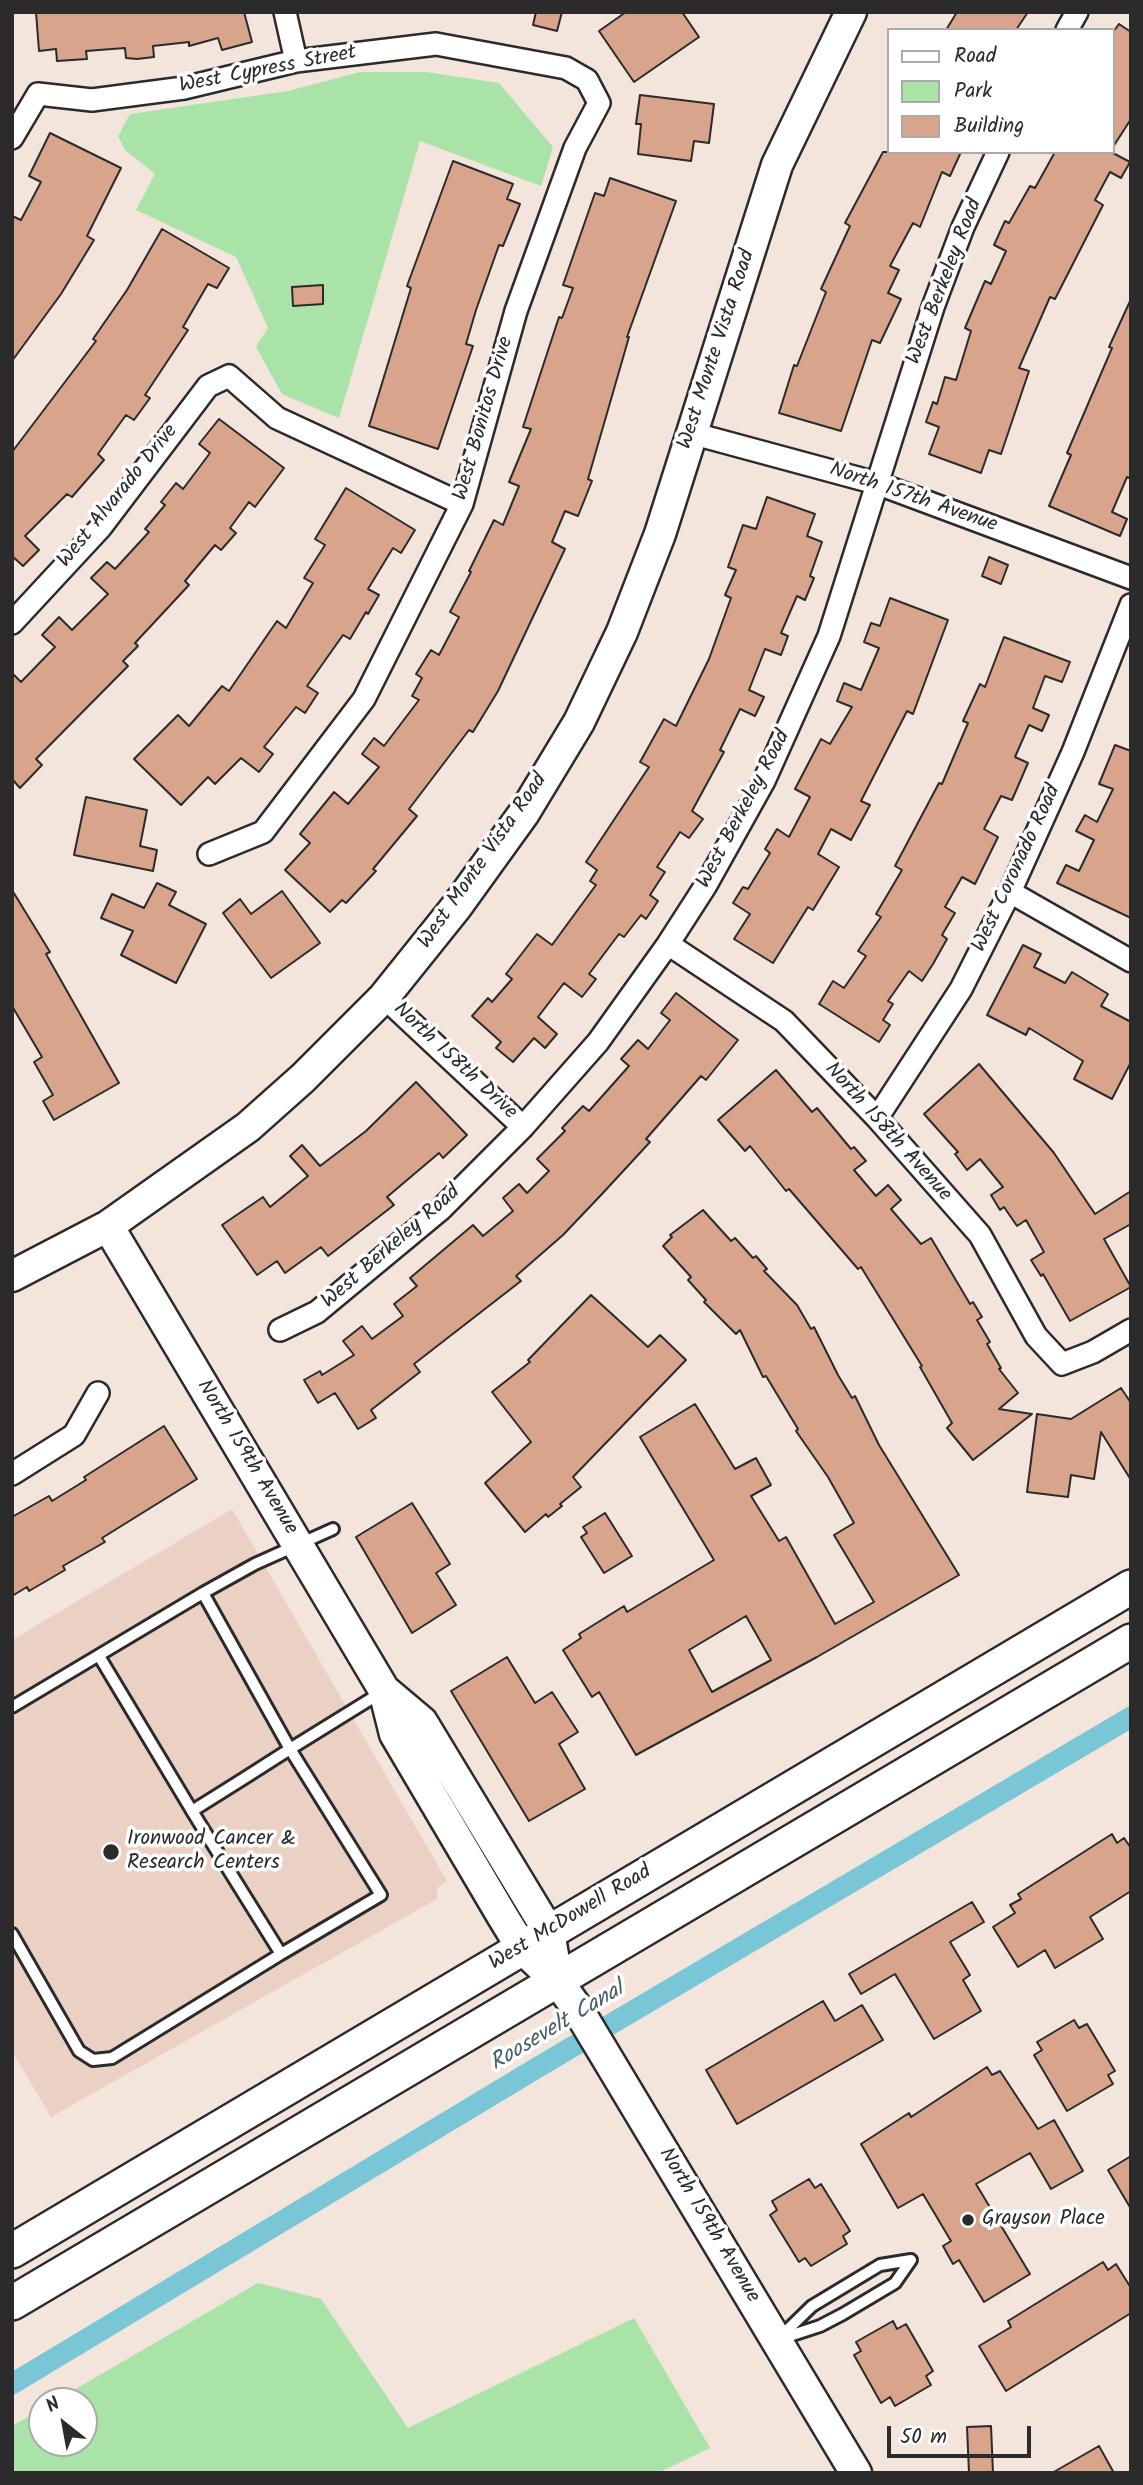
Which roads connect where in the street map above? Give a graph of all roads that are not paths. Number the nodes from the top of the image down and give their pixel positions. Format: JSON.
{"nodes":[{"id":1,"x":285,"y":12,"type":"edge"},
{"id":2,"x":1077,"y":12,"type":"edge"},
{"id":3,"x":845,"y":14,"type":"edge"},
{"id":4,"x":1068,"y":28,"type":"edge"},
{"id":5,"x":296,"y":61,"type":"junction"},
{"id":6,"x":587,"y":80,"type":"joint"},
{"id":7,"x":12,"y":138,"type":"edge"},
{"id":8,"x":997,"y":154,"type":"edge"},
{"id":9,"x":691,"y":433,"type":"junction"},
{"id":10,"x":876,"y":483,"type":"junction"},
{"id":11,"x":462,"y":504,"type":"junction"},
{"id":12,"x":1131,"y":578,"type":"edge"},
{"id":13,"x":1131,"y":605,"type":"edge"},
{"id":14,"x":12,"y":623,"type":"edge"},
{"id":15,"x":209,"y":854,"type":"dead end"},
{"id":16,"x":1010,"y":892,"type":"junction"},
{"id":17,"x":668,"y":944,"type":"junction"},
{"id":18,"x":1131,"y":961,"type":"edge"},
{"id":19,"x":384,"y":997,"type":"junction"},
{"id":20,"x":877,"y":1118,"type":"junction"},
{"id":21,"x":523,"y":1127,"type":"junction"},
{"id":22,"x":108,"y":1226,"type":"junction"},
{"id":23,"x":12,"y":1276,"type":"edge"},
{"id":24,"x":280,"y":1330,"type":"dead end"},
{"id":25,"x":1131,"y":1330,"type":"edge"},
{"id":26,"x":98,"y":1393,"type":"dead end"},
{"id":27,"x":12,"y":1474,"type":"edge"},
{"id":28,"x":333,"y":1529,"type":"dead end"},
{"id":29,"x":297,"y":1545,"type":"junction"},
{"id":30,"x":1131,"y":1587,"type":"edge"},
{"id":31,"x":203,"y":1593,"type":"junction"},
{"id":32,"x":1131,"y":1641,"type":"edge"},
{"id":33,"x":99,"y":1656,"type":"junction"},
{"id":34,"x":384,"y":1690,"type":"junction"},
{"id":35,"x":12,"y":1707,"type":"edge"},
{"id":36,"x":290,"y":1749,"type":"junction"},
{"id":37,"x":192,"y":1811,"type":"junction"},
{"id":38,"x":12,"y":1934,"type":"edge"},
{"id":39,"x":536,"y":1940,"type":"junction"},
{"id":40,"x":281,"y":1954,"type":"junction"},
{"id":41,"x":558,"y":1982,"type":"junction"},
{"id":42,"x":12,"y":2251,"type":"edge"},
{"id":43,"x":12,"y":2303,"type":"edge"},
{"id":44,"x":777,"y":2340,"type":"junction"},
{"id":45,"x":856,"y":2473,"type":"edge"}],
"edges":[{"from":1,"to":5,"type":"street"},
{"from":2,"to":4,"type":"street"},
{"from":3,"to":9,"type":"street","name":"West Monte Vista Road"},
{"from":5,"to":6,"type":"street","name":"West Cypress Street"},
{"from":5,"to":7,"type":"street","name":"West Cypress Street"},
{"from":6,"to":11,"type":"street","name":"West Bonitos Drive"},
{"from":8,"to":10,"type":"street","name":"West Berkeley Road"},
{"from":9,"to":10,"type":"street","name":"North 157th Avenue"},
{"from":9,"to":19,"type":"street","name":"West Monte Vista Road"},
{"from":10,"to":12,"type":"street","name":"North 157th Avenue"},
{"from":10,"to":17,"type":"street","name":"West Berkeley Road"},
{"from":11,"to":14,"type":"street","name":"West Alvarado Drive"},
{"from":11,"to":15,"type":"street","name":"West Bonitos Drive"},
{"from":13,"to":16,"type":"street","name":"West Coronado Road"},
{"from":16,"to":18,"type":"street"},
{"from":16,"to":20,"type":"street","name":"West Coronado Road"},
{"from":17,"to":20,"type":"street","name":"North 158th Avenue"},
{"from":17,"to":21,"type":"street","name":"West Berkeley Road"},
{"from":19,"to":21,"type":"street","name":"North 158th Drive"},
{"from":19,"to":22,"type":"street","name":"West Monte Vista Road"},
{"from":20,"to":25,"type":"street","name":"North 158th Avenue"},
{"from":21,"to":24,"type":"street","name":"West Berkeley Road"},
{"from":22,"to":23,"type":"street","name":"West Monte Vista Road"},
{"from":22,"to":29,"type":"street","name":"North 159th Avenue"},
{"from":26,"to":27,"type":"street"},
{"from":28,"to":29,"type":"lane"},
{"from":29,"to":31,"type":"lane"},
{"from":29,"to":34,"type":"street","name":"North 159th Avenue"},
{"from":30,"to":39,"type":"main road","name":"West McDowell Road"},
{"from":31,"to":33,"type":"lane"},
{"from":31,"to":36,"type":"lane"},
{"from":32,"to":41,"type":"main road"},
{"from":33,"to":35,"type":"lane"},
{"from":33,"to":37,"type":"lane"},
{"from":34,"to":36,"type":"lane"},
{"from":34,"to":39,"type":"street","name":"North 159th Avenue"},
{"from":36,"to":37,"type":"lane"},
{"from":36,"to":40,"type":"lane"},
{"from":37,"to":40,"type":"lane"},
{"from":38,"to":40,"type":"lane"},
{"from":39,"to":41,"type":"street","name":"North 159th Avenue"},
{"from":39,"to":42,"type":"main road","name":"West McDowell Road"},
{"from":41,"to":43,"type":"main road"},
{"from":41,"to":44,"type":"street","name":"North 159th Avenue"},
{"from":44,"to":44,"type":"lane"},
{"from":44,"to":45,"type":"street","name":"North 159th Avenue"}]}
